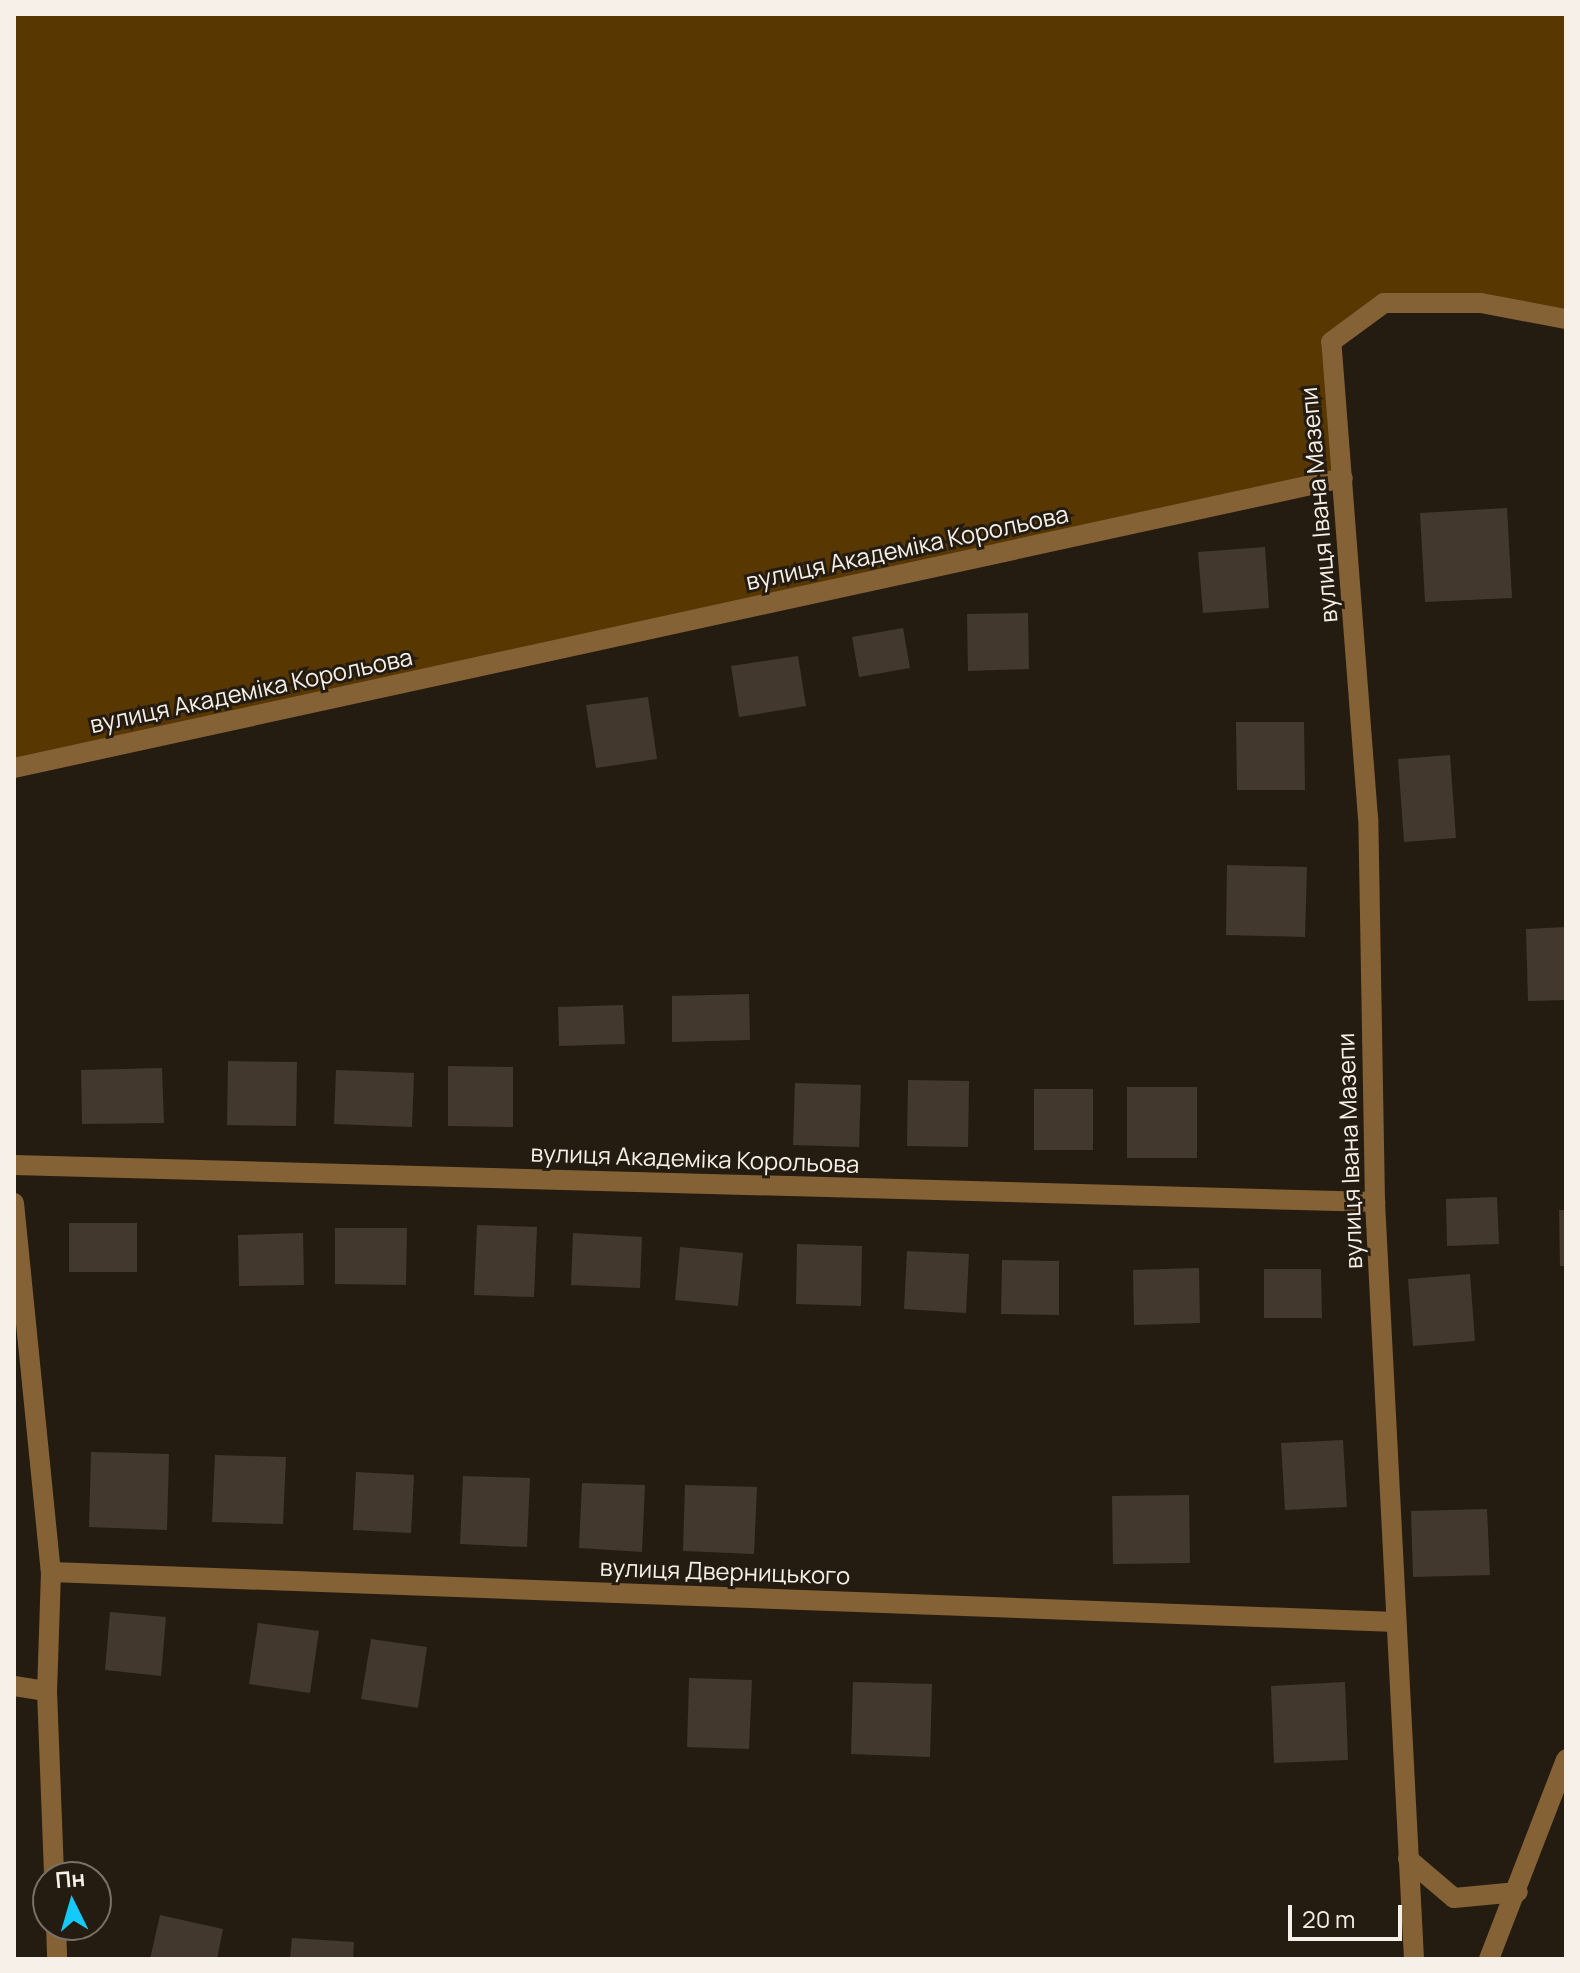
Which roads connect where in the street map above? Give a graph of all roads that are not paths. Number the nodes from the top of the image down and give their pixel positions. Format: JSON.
{"nodes":[{"id":1,"x":1566,"y":319,"type":"edge"},
{"id":2,"x":1343,"y":478,"type":"junction"},
{"id":3,"x":14,"y":768,"type":"edge"},
{"id":4,"x":14,"y":1165,"type":"edge"},
{"id":5,"x":1375,"y":1202,"type":"junction"},
{"id":6,"x":14,"y":1203,"type":"edge"},
{"id":7,"x":51,"y":1572,"type":"junction"},
{"id":8,"x":1396,"y":1622,"type":"junction"},
{"id":9,"x":14,"y":1686,"type":"edge"},
{"id":10,"x":47,"y":1691,"type":"junction"},
{"id":11,"x":1566,"y":1759,"type":"edge"},
{"id":12,"x":1408,"y":1859,"type":"junction"},
{"id":13,"x":53,"y":1861,"type":"edge"},
{"id":14,"x":1518,"y":1892,"type":"junction"},
{"id":15,"x":1414,"y":1959,"type":"edge"},
{"id":16,"x":1489,"y":1959,"type":"edge"}],
"edges":[{"from":1,"to":2,"type":"street","name":"вулиця Івана Мазепи"},
{"from":2,"to":3,"type":"street","name":"вулиця Академіка Корольова"},
{"from":2,"to":5,"type":"street","name":"вулиця Івана Мазепи"},
{"from":4,"to":5,"type":"street","name":"вулиця Академіка Корольова"},
{"from":5,"to":8,"type":"street","name":"вулиця Івана Мазепи"},
{"from":6,"to":7,"type":"street"},
{"from":7,"to":8,"type":"street","name":"вулиця Дверницького"},
{"from":7,"to":10,"type":"street"},
{"from":8,"to":12,"type":"street","name":"вулиця Івана Мазепи"},
{"from":9,"to":10,"type":"street"},
{"from":10,"to":13,"type":"street"},
{"from":11,"to":14,"type":"street"},
{"from":12,"to":14,"type":"street"},
{"from":12,"to":15,"type":"street","name":"вулиця Івана Мазепи"},
{"from":14,"to":16,"type":"street"}]}
